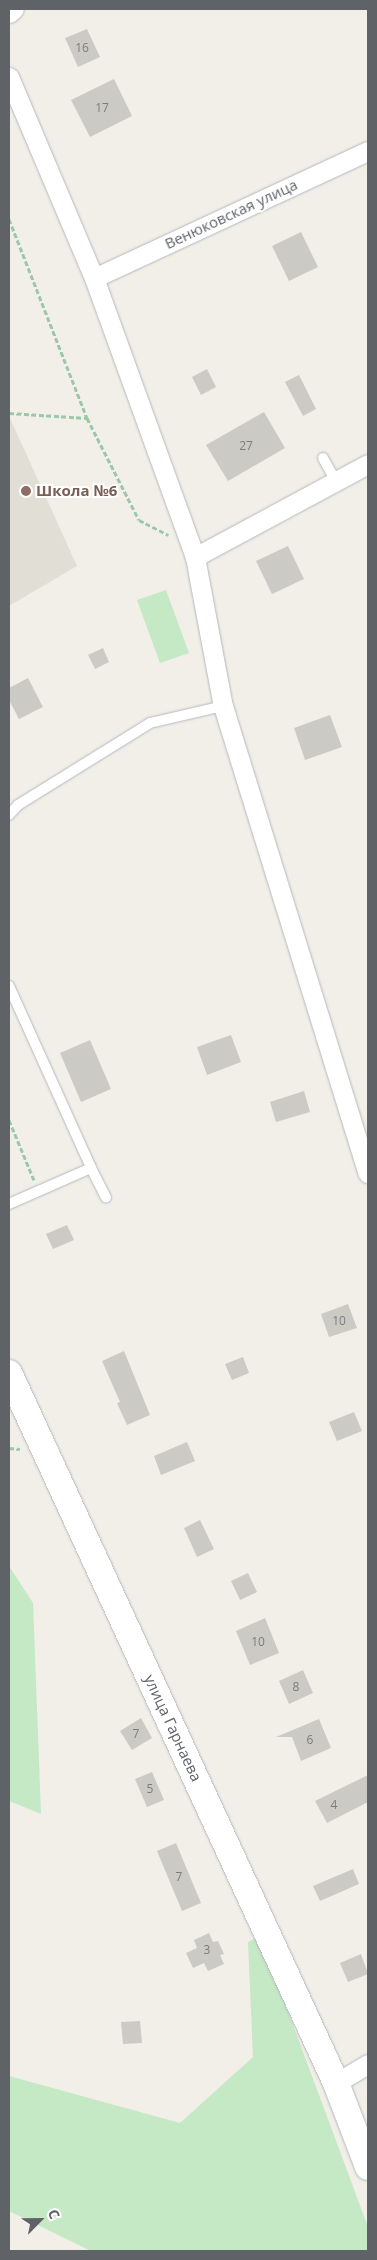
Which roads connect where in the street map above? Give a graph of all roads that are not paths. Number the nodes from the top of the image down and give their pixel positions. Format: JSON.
{"nodes":[{"id":1,"x":14,"y":9,"type":"edge"},
{"id":2,"x":9,"y":13,"type":"edge"},
{"id":3,"x":9,"y":77,"type":"edge"},
{"id":4,"x":368,"y":151,"type":"edge"},
{"id":5,"x":94,"y":278,"type":"junction"},
{"id":6,"x":323,"y":458,"type":"dead end"},
{"id":7,"x":368,"y":464,"type":"edge"},
{"id":8,"x":335,"y":480,"type":"junction"},
{"id":9,"x":195,"y":557,"type":"junction"},
{"id":10,"x":223,"y":706,"type":"junction"},
{"id":11,"x":9,"y":815,"type":"edge"},
{"id":12,"x":9,"y":986,"type":"edge"},
{"id":13,"x":92,"y":1168,"type":"junction"},
{"id":14,"x":368,"y":1173,"type":"edge"},
{"id":15,"x":106,"y":1197,"type":"dead end"},
{"id":16,"x":9,"y":1204,"type":"edge"},
{"id":17,"x":9,"y":1373,"type":"edge"},
{"id":18,"x":368,"y":2064,"type":"edge"},
{"id":19,"x":336,"y":2083,"type":"junction"},
{"id":20,"x":368,"y":2167,"type":"edge"}],
"edges":[{"from":1,"to":2,"type":"street"},
{"from":3,"to":5,"type":"street"},
{"from":4,"to":5,"type":"street","name":"Венюковская улица"},
{"from":5,"to":9,"type":"street"},
{"from":6,"to":8,"type":"lane"},
{"from":7,"to":8,"type":"street"},
{"from":8,"to":9,"type":"street"},
{"from":9,"to":10,"type":"street"},
{"from":10,"to":11,"type":"lane"},
{"from":10,"to":14,"type":"street"},
{"from":12,"to":13,"type":"lane"},
{"from":13,"to":15,"type":"lane"},
{"from":13,"to":16,"type":"lane"},
{"from":17,"to":19,"type":"street","name":"улица Гарнаева"},
{"from":18,"to":19,"type":"street"},
{"from":19,"to":20,"type":"street","name":"улица Гарнаева"}]}
